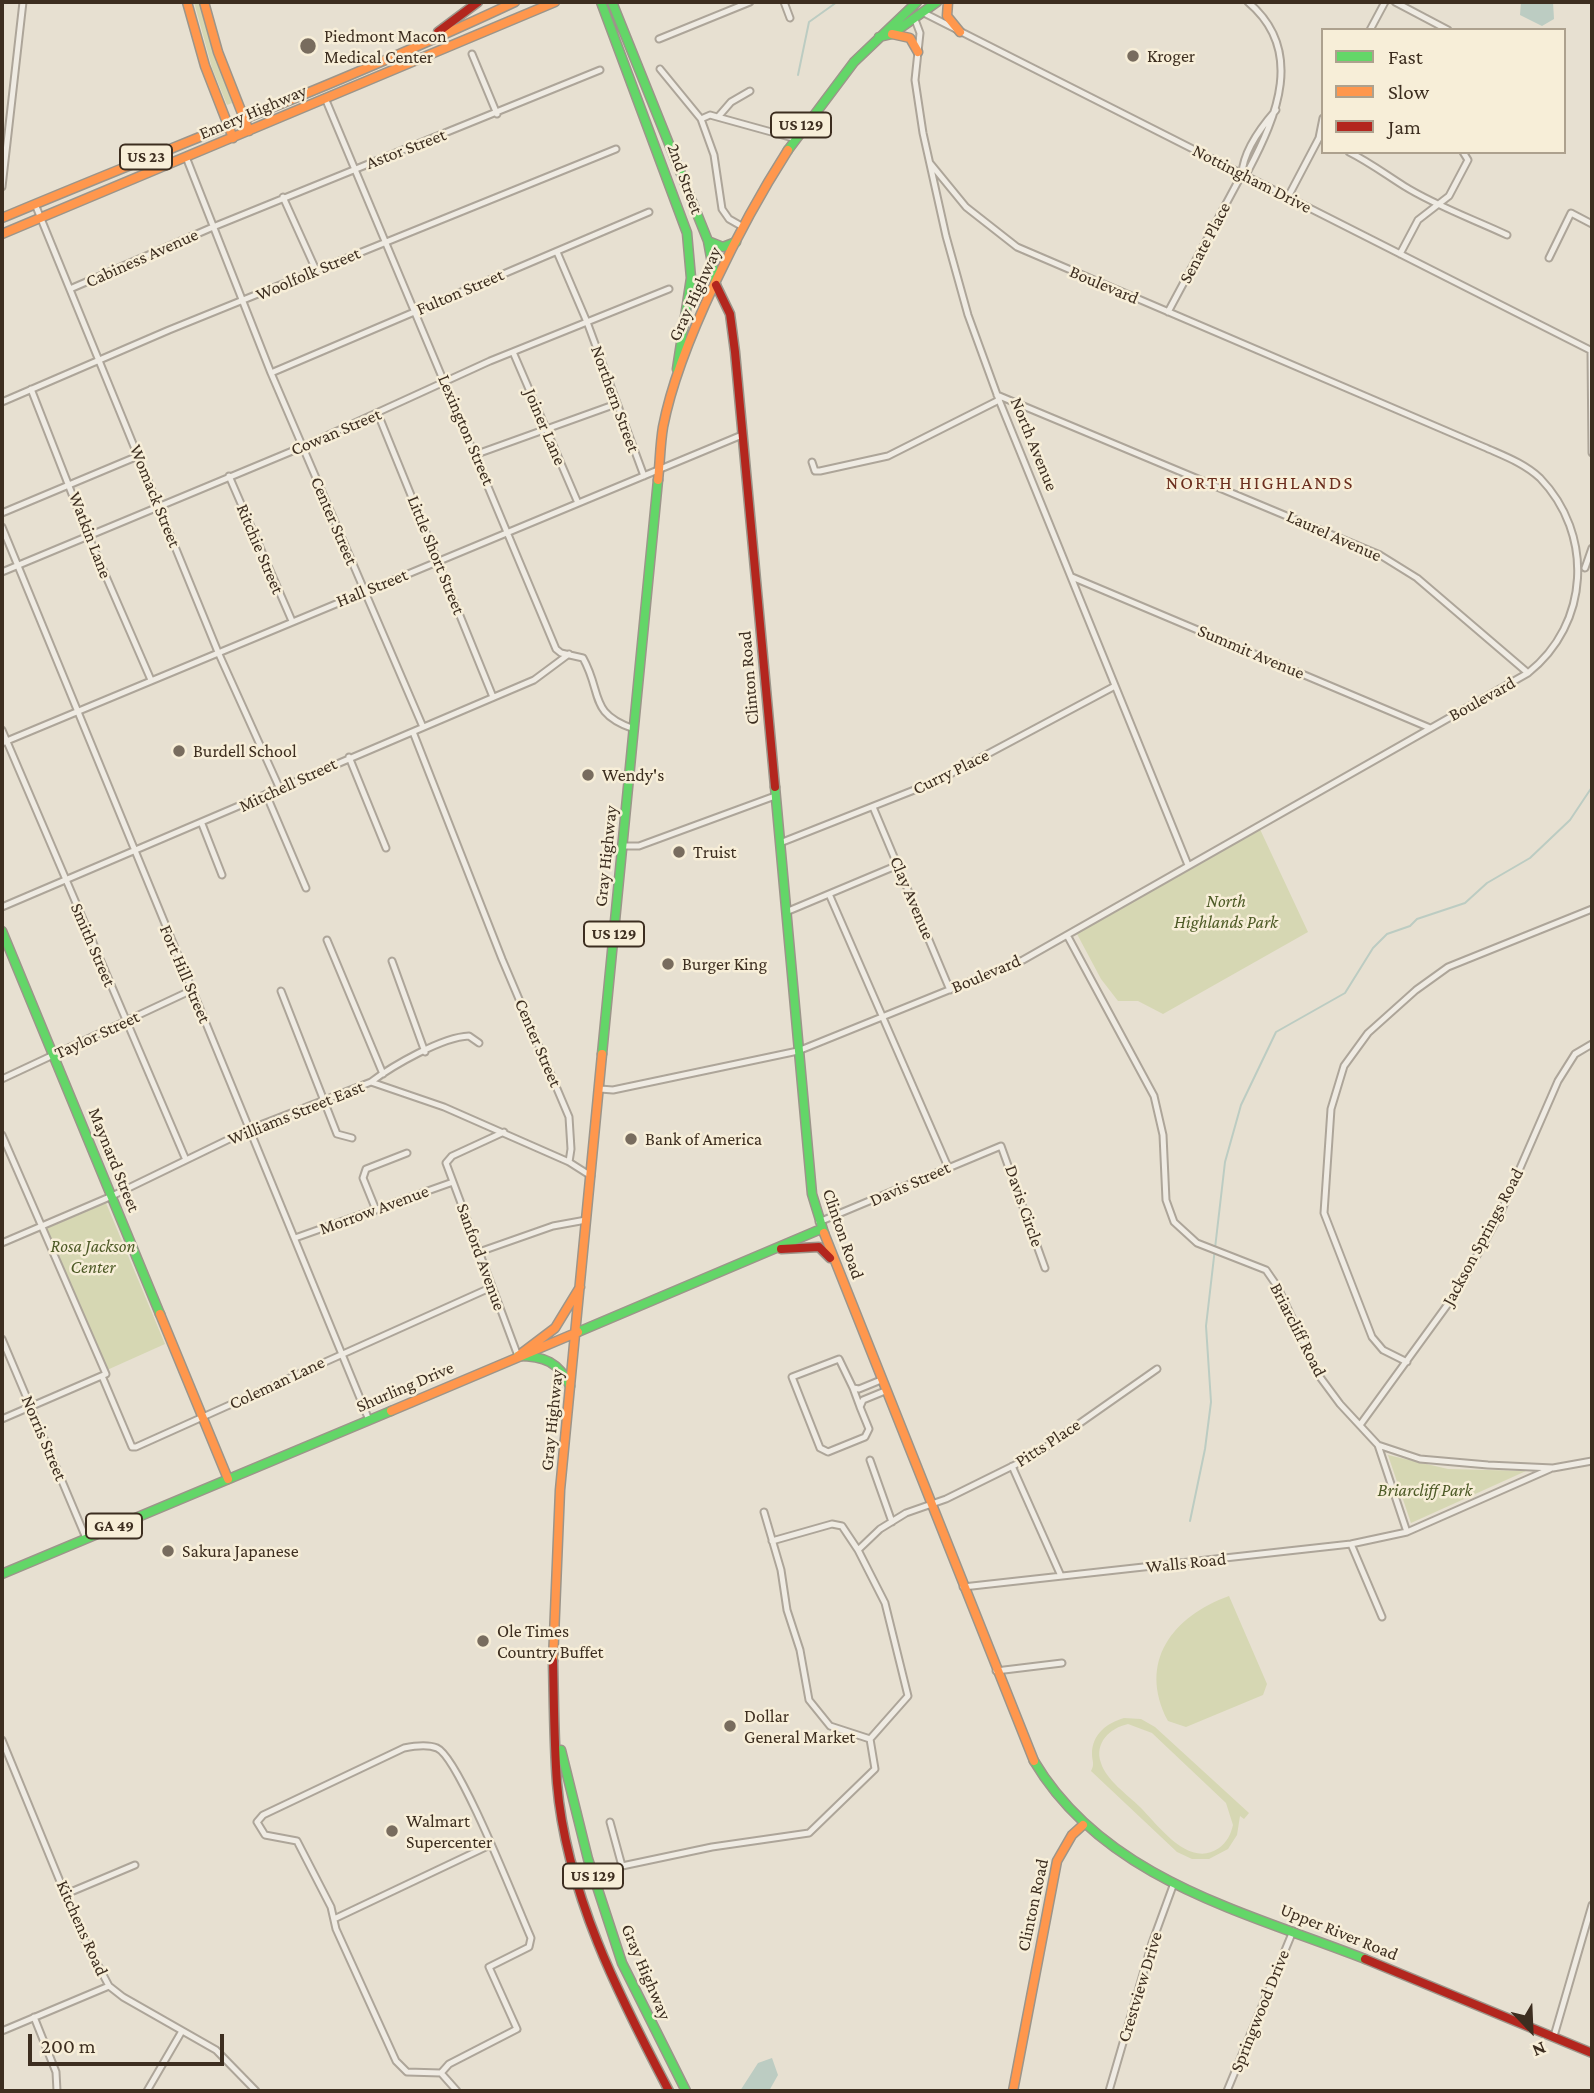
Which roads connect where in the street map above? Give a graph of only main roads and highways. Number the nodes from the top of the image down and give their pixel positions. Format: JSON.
{"nodes":[{"id":1,"x":187,"y":2,"type":"edge"},
{"id":2,"x":204,"y":2,"type":"edge"},
{"id":3,"x":478,"y":2,"type":"edge"},
{"id":4,"x":517,"y":2,"type":"edge"},
{"id":5,"x":555,"y":2,"type":"edge"},
{"id":6,"x":601,"y":2,"type":"edge"},
{"id":7,"x":612,"y":2,"type":"edge"},
{"id":8,"x":937,"y":2,"type":"edge"},
{"id":9,"x":948,"y":2,"type":"edge"},
{"id":10,"x":913,"y":5,"type":"edge"},
{"id":11,"x":503,"y":24,"type":"junction"},
{"id":12,"x":960,"y":32,"type":"road end"},
{"id":13,"x":892,"y":34,"type":"junction"},
{"id":14,"x":879,"y":37,"type":"junction"},
{"id":15,"x":918,"y":52,"type":"road end"},
{"id":16,"x":401,"y":56,"type":"junction"},
{"id":17,"x":242,"y":118,"type":"junction"},
{"id":18,"x":226,"y":124,"type":"junction"},
{"id":19,"x":249,"y":131,"type":"junction"},
{"id":20,"x":233,"y":138,"type":"junction"},
{"id":21,"x":2,"y":216,"type":"edge"},
{"id":22,"x":2,"y":234,"type":"edge"},
{"id":23,"x":708,"y":242,"type":"junction"},
{"id":24,"x":736,"y":242,"type":"junction"},
{"id":25,"x":716,"y":285,"type":"junction"},
{"id":26,"x":676,"y":375,"type":"junction"},
{"id":27,"x":2,"y":931,"type":"edge"},
{"id":28,"x":820,"y":1225,"type":"junction"},
{"id":29,"x":771,"y":1250,"type":"junction"},
{"id":30,"x":833,"y":1260,"type":"junction"},
{"id":31,"x":580,"y":1286,"type":"junction"},
{"id":32,"x":578,"y":1332,"type":"junction"},
{"id":33,"x":518,"y":1356,"type":"junction"},
{"id":34,"x":571,"y":1387,"type":"junction"},
{"id":35,"x":228,"y":1479,"type":"junction"},
{"id":36,"x":2,"y":1574,"type":"edge"},
{"id":37,"x":558,"y":1737,"type":"junction"},
{"id":38,"x":1083,"y":1825,"type":"junction"},
{"id":39,"x":1592,"y":2053,"type":"edge"},
{"id":40,"x":669,"y":2091,"type":"edge"},
{"id":41,"x":686,"y":2091,"type":"edge"},
{"id":42,"x":1013,"y":2091,"type":"edge"}],
"edges":[{"from":1,"to":18,"type":"main road"},
{"from":2,"to":17,"type":"main road"},
{"from":3,"to":16,"type":"main road"},
{"from":4,"to":11,"type":"main road"},
{"from":4,"to":16,"type":"main road","name":"Emery Highway","number":"US 23"},
{"from":5,"to":11,"type":"main road","name":"Emery Highway","number":"US 23"},
{"from":6,"to":26,"type":"main road","name":"2nd Street"},
{"from":7,"to":23,"type":"main road","name":"2nd Street"},
{"from":8,"to":13,"type":"main road"},
{"from":9,"to":12,"type":"main road"},
{"from":10,"to":14,"type":"main road","number":"US 129"},
{"from":11,"to":19,"type":"main road","name":"Emery Highway","number":"US 23"},
{"from":13,"to":14,"type":"main road"},
{"from":13,"to":15,"type":"main road"},
{"from":14,"to":24,"type":"main road","name":"Gray Highway","number":"US 129"},
{"from":16,"to":17,"type":"main road","name":"Emery Highway","number":"US 23"},
{"from":17,"to":18,"type":"main road","name":"Emery Highway","number":"US 23"},
{"from":17,"to":19,"type":"main road"},
{"from":18,"to":20,"type":"main road"},
{"from":18,"to":21,"type":"main road","name":"Emery Highway","number":"US 23"},
{"from":19,"to":20,"type":"main road","name":"Emery Highway","number":"US 23"},
{"from":20,"to":22,"type":"main road","name":"Emery Highway","number":"US 23"},
{"from":23,"to":24,"type":"main road"},
{"from":23,"to":25,"type":"main road","name":"2nd Street"},
{"from":24,"to":25,"type":"main road","name":"Gray Highway","number":"US 129"},
{"from":25,"to":26,"type":"main road","name":"Gray Highway","number":"US 129"},
{"from":25,"to":28,"type":"main road","name":"Clinton Road"},
{"from":26,"to":31,"type":"main road","name":"Gray Highway","number":"US 129"},
{"from":27,"to":35,"type":"main road","name":"Maynard Street"},
{"from":28,"to":29,"type":"main road","name":"Shurling Drive"},
{"from":28,"to":30,"type":"main road","name":"Clinton Road"},
{"from":29,"to":30,"type":"main road"},
{"from":29,"to":32,"type":"main road","name":"Shurling Drive"},
{"from":30,"to":38,"type":"main road","name":"Clinton Road"},
{"from":31,"to":32,"type":"main road","name":"Gray Highway","number":"US 129"},
{"from":31,"to":33,"type":"main road","number":"GA 49"},
{"from":32,"to":33,"type":"main road","name":"Shurling Drive","number":"GA 49"},
{"from":32,"to":34,"type":"main road","name":"Gray Highway","number":"US 129"},
{"from":33,"to":34,"type":"main road"},
{"from":33,"to":35,"type":"main road","name":"Shurling Drive","number":"GA 49"},
{"from":34,"to":37,"type":"main road","name":"Gray Highway","number":"US 129"},
{"from":35,"to":36,"type":"main road","name":"Shurling Drive","number":"GA 49"},
{"from":37,"to":40,"type":"main road","name":"Gray Highway","number":"US 129"},
{"from":37,"to":41,"type":"main road","name":"Gray Highway","number":"US 129"},
{"from":38,"to":39,"type":"main road","name":"Upper River Road"},
{"from":38,"to":42,"type":"main road","name":"Clinton Road"}]}
